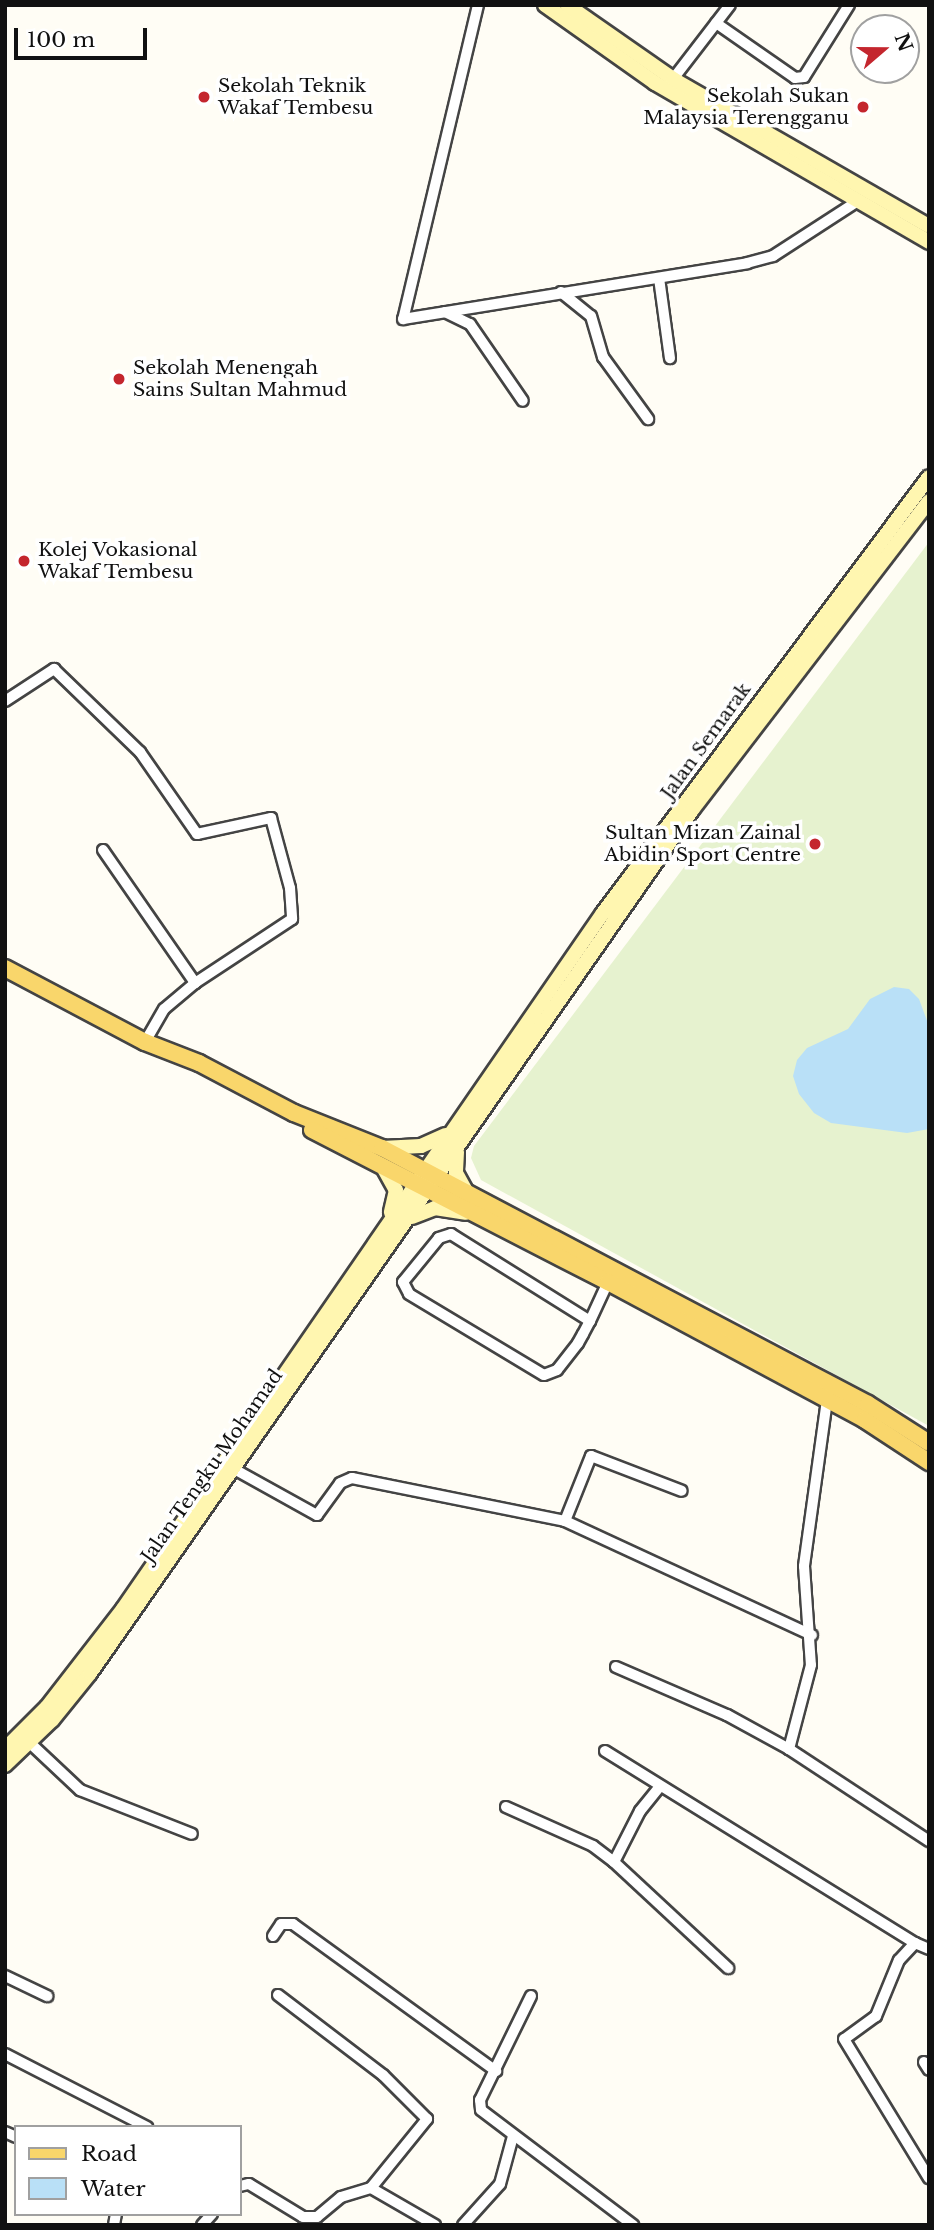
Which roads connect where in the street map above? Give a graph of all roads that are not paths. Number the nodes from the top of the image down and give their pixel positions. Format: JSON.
{"nodes":[{"id":1,"x":478,"y":5,"type":"edge"},
{"id":2,"x":544,"y":5,"type":"edge"},
{"id":3,"x":567,"y":5,"type":"edge"},
{"id":4,"x":730,"y":5,"type":"edge"},
{"id":5,"x":849,"y":5,"type":"edge"},
{"id":6,"x":716,"y":23,"type":"junction"},
{"id":7,"x":673,"y":79,"type":"junction"},
{"id":8,"x":858,"y":201,"type":"junction"},
{"id":9,"x":929,"y":226,"type":"edge"},
{"id":10,"x":929,"y":242,"type":"edge"},
{"id":11,"x":659,"y":278,"type":"junction"},
{"id":12,"x":561,"y":292,"type":"junction"},
{"id":13,"x":445,"y":312,"type":"junction"},
{"id":14,"x":670,"y":358,"type":"dead end"},
{"id":15,"x":523,"y":401,"type":"dead end"},
{"id":16,"x":648,"y":419,"type":"dead end"},
{"id":17,"x":929,"y":477,"type":"edge"},
{"id":18,"x":929,"y":501,"type":"edge"},
{"id":19,"x":5,"y":701,"type":"edge"},
{"id":20,"x":103,"y":850,"type":"dead end"},
{"id":21,"x":5,"y":968,"type":"edge"},
{"id":22,"x":195,"y":983,"type":"junction"},
{"id":23,"x":149,"y":1043,"type":"junction"},
{"id":24,"x":450,"y":1133,"type":"junction"},
{"id":25,"x":458,"y":1147,"type":"junction"},
{"id":26,"x":382,"y":1148,"type":"junction"},
{"id":27,"x":383,"y":1167,"type":"junction"},
{"id":28,"x":427,"y":1181,"type":"junction"},
{"id":29,"x":467,"y":1193,"type":"junction"},
{"id":30,"x":478,"y":1216,"type":"junction"},
{"id":31,"x":410,"y":1218,"type":"junction"},
{"id":32,"x":384,"y":1233,"type":"junction"},
{"id":33,"x":611,"y":1275,"type":"junction"},
{"id":34,"x":590,"y":1321,"type":"junction"},
{"id":35,"x":827,"y":1400,"type":"junction"},
{"id":36,"x":929,"y":1443,"type":"edge"},
{"id":37,"x":929,"y":1462,"type":"edge"},
{"id":38,"x":234,"y":1469,"type":"junction"},
{"id":39,"x":682,"y":1490,"type":"dead end"},
{"id":40,"x":565,"y":1521,"type":"junction"},
{"id":41,"x":812,"y":1635,"type":"junction"},
{"id":42,"x":617,"y":1667,"type":"dead end"},
{"id":43,"x":30,"y":1743,"type":"junction"},
{"id":44,"x":5,"y":1749,"type":"edge"},
{"id":45,"x":789,"y":1749,"type":"junction"},
{"id":46,"x":605,"y":1751,"type":"dead end"},
{"id":47,"x":5,"y":1765,"type":"edge"},
{"id":48,"x":660,"y":1786,"type":"junction"},
{"id":49,"x":506,"y":1807,"type":"dead end"},
{"id":50,"x":192,"y":1834,"type":"dead end"},
{"id":51,"x":929,"y":1841,"type":"edge"},
{"id":52,"x":614,"y":1861,"type":"junction"},
{"id":53,"x":273,"y":1936,"type":"dead end"},
{"id":54,"x":915,"y":1943,"type":"junction"},
{"id":55,"x":929,"y":1949,"type":"edge"},
{"id":56,"x":728,"y":1968,"type":"dead end"},
{"id":57,"x":5,"y":1976,"type":"edge"},
{"id":58,"x":278,"y":1995,"type":"dead end"},
{"id":59,"x":47,"y":1996,"type":"dead end"},
{"id":60,"x":531,"y":1996,"type":"dead end"},
{"id":61,"x":5,"y":2054,"type":"edge"},
{"id":62,"x":496,"y":2071,"type":"junction"},
{"id":63,"x":143,"y":2125,"type":"edge"},
{"id":64,"x":513,"y":2136,"type":"junction"},
{"id":65,"x":929,"y":2178,"type":"edge"},
{"id":66,"x":242,"y":2186,"type":"edge"},
{"id":67,"x":371,"y":2188,"type":"junction"},
{"id":68,"x":435,"y":2225,"type":"edge"},
{"id":69,"x":463,"y":2225,"type":"edge"},
{"id":70,"x":633,"y":2225,"type":"edge"}],
"edges":[{"from":1,"to":13,"type":"street"},
{"from":2,"to":8,"type":"main road"},
{"from":3,"to":7,"type":"main road"},
{"from":4,"to":6,"type":"street"},
{"from":5,"to":6,"type":"street"},
{"from":6,"to":7,"type":"street"},
{"from":7,"to":9,"type":"main road"},
{"from":8,"to":10,"type":"main road"},
{"from":8,"to":11,"type":"street"},
{"from":11,"to":12,"type":"street"},
{"from":11,"to":14,"type":"street"},
{"from":12,"to":13,"type":"street"},
{"from":12,"to":16,"type":"street"},
{"from":13,"to":15,"type":"street"},
{"from":17,"to":24,"type":"main road","name":"Jalan Semarak"},
{"from":18,"to":25,"type":"main road","name":"Jalan Semarak"},
{"from":19,"to":22,"type":"street"},
{"from":20,"to":22,"type":"street"},
{"from":21,"to":23,"type":"main road"},
{"from":22,"to":23,"type":"street"},
{"from":23,"to":26,"type":"main road"},
{"from":23,"to":27,"type":"main road"},
{"from":24,"to":26,"type":"main road"},
{"from":24,"to":28,"type":"main road","name":"Jalan Semarak"},
{"from":25,"to":28,"type":"main road","name":"Jalan Semarak"},
{"from":25,"to":29,"type":"main road"},
{"from":26,"to":28,"type":"main road"},
{"from":27,"to":28,"type":"main road"},
{"from":27,"to":32,"type":"main road"},
{"from":28,"to":29,"type":"main road"},
{"from":28,"to":30,"type":"main road"},
{"from":28,"to":31,"type":"main road","name":"Jalan Tengku Mohamad"},
{"from":28,"to":32,"type":"main road","name":"Jalan Tengku Mohamad"},
{"from":29,"to":33,"type":"main road"},
{"from":30,"to":31,"type":"main road"},
{"from":30,"to":33,"type":"main road"},
{"from":31,"to":38,"type":"main road","name":"Jalan Tengku Mohamad"},
{"from":32,"to":44,"type":"main road","name":"Jalan Tengku Mohamad"},
{"from":33,"to":34,"type":"street"},
{"from":33,"to":35,"type":"main road"},
{"from":33,"to":36,"type":"main road"},
{"from":34,"to":34,"type":"street"},
{"from":35,"to":37,"type":"main road"},
{"from":35,"to":41,"type":"street"},
{"from":38,"to":40,"type":"street"},
{"from":38,"to":43,"type":"main road","name":"Jalan Tengku Mohamad"},
{"from":39,"to":40,"type":"street"},
{"from":40,"to":41,"type":"street"},
{"from":41,"to":45,"type":"street"},
{"from":42,"to":45,"type":"street"},
{"from":43,"to":47,"type":"main road","name":"Jalan Tengku Mohamad"},
{"from":43,"to":50,"type":"street"},
{"from":45,"to":51,"type":"street"},
{"from":46,"to":48,"type":"street"},
{"from":48,"to":52,"type":"street"},
{"from":48,"to":54,"type":"street"},
{"from":49,"to":52,"type":"street"},
{"from":52,"to":56,"type":"street"},
{"from":53,"to":62,"type":"street"},
{"from":54,"to":55,"type":"street"},
{"from":54,"to":65,"type":"street"},
{"from":57,"to":59,"type":"street"},
{"from":58,"to":67,"type":"street"},
{"from":60,"to":62,"type":"street"},
{"from":61,"to":63,"type":"street"},
{"from":62,"to":64,"type":"street"},
{"from":64,"to":69,"type":"street"},
{"from":64,"to":70,"type":"street"},
{"from":66,"to":67,"type":"street"},
{"from":67,"to":68,"type":"street"}]}
